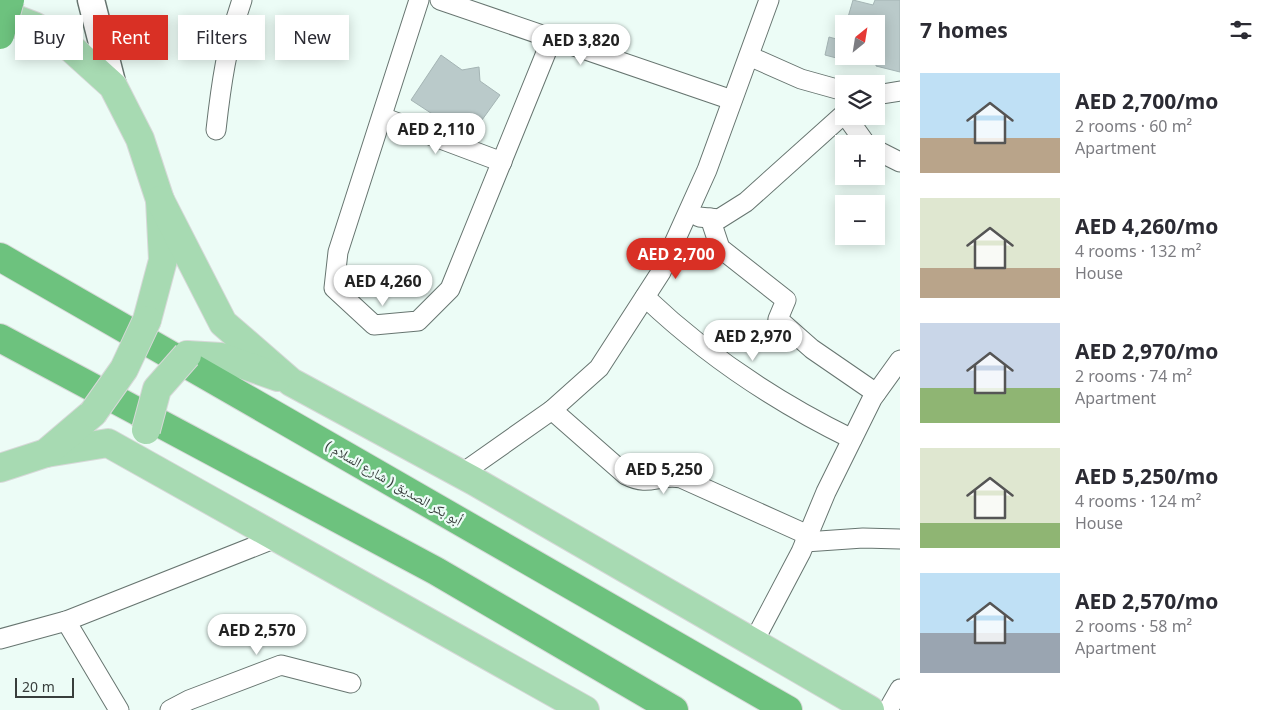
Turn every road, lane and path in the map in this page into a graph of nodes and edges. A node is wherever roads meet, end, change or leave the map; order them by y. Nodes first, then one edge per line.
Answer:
1 (10, 0) edge
2 (91, 0) edge
3 (242, 0) edge
4 (419, 0) edge
5 (440, 0) edge
6 (769, 0) edge
7 (0, 12) edge
8 (0, 35) edge
9 (552, 38) junction
10 (749, 56) junction
11 (113, 86) junction
12 (835, 88) edge
13 (900, 91) edge
14 (885, 94) edge
15 (732, 100) junction
16 (382, 117) junction
17 (835, 124) edge
18 (216, 130) dead end
19 (885, 154) edge
20 (502, 162) junction
21 (900, 162) edge
22 (160, 200) junction
23 (686, 216) junction
24 (710, 218) junction
25 (0, 257) edge
26 (645, 297) junction
27 (0, 338) edge
28 (900, 360) edge
29 (291, 382) junction
30 (876, 393) junction
31 (552, 410) junction
32 (852, 439) junction
33 (46, 453) junction
34 (0, 468) edge
35 (461, 474) junction
36 (171, 477) junction
37 (276, 538) junction
38 (807, 538) junction
39 (900, 539) edge
40 (66, 621) junction
41 (0, 639) edge
42 (753, 642) junction
43 (351, 683) dead end
44 (900, 689) edge
45 (119, 710) edge
46 (170, 710) edge
47 (585, 710) edge
48 (674, 710) edge
49 (788, 710) edge
50 (870, 710) edge
51 (888, 710) edge

1 - 8 highway, bridge
2 - 11 main road
3 - 18 street
4 - 16 street
5 - 9 street
6 - 10 street
7 - 11 main road
9 - 15 street
9 - 20 street
10 - 12 street
10 - 15 street
11 - 22 main road
13 - 14 street
15 - 23 street
16 - 20 street
16 - 20 street
17 - 24 street
19 - 21 street
22 - 29 main road
22 - 33 main road, bridge
23 - 24 street
23 - 26 street
24 - 30 street
25 - 49 highway, ( شارع السلام ) أبو بكر الصديق
26 - 31 street
26 - 32 street
27 - 48 highway
28 - 30 street
29 - 35 main road
29 - 36 main road, bridge
30 - 32 street
31 - 35 street
31 - 38 street
32 - 38 street
33 - 34 main road
33 - 36 main road
35 - 42 main road
36 - 37 main road
37 - 40 street
37 - 47 main road
38 - 39 street
38 - 42 street
40 - 41 street
40 - 45 street
42 - 50 main road
43 - 46 street
44 - 51 street

